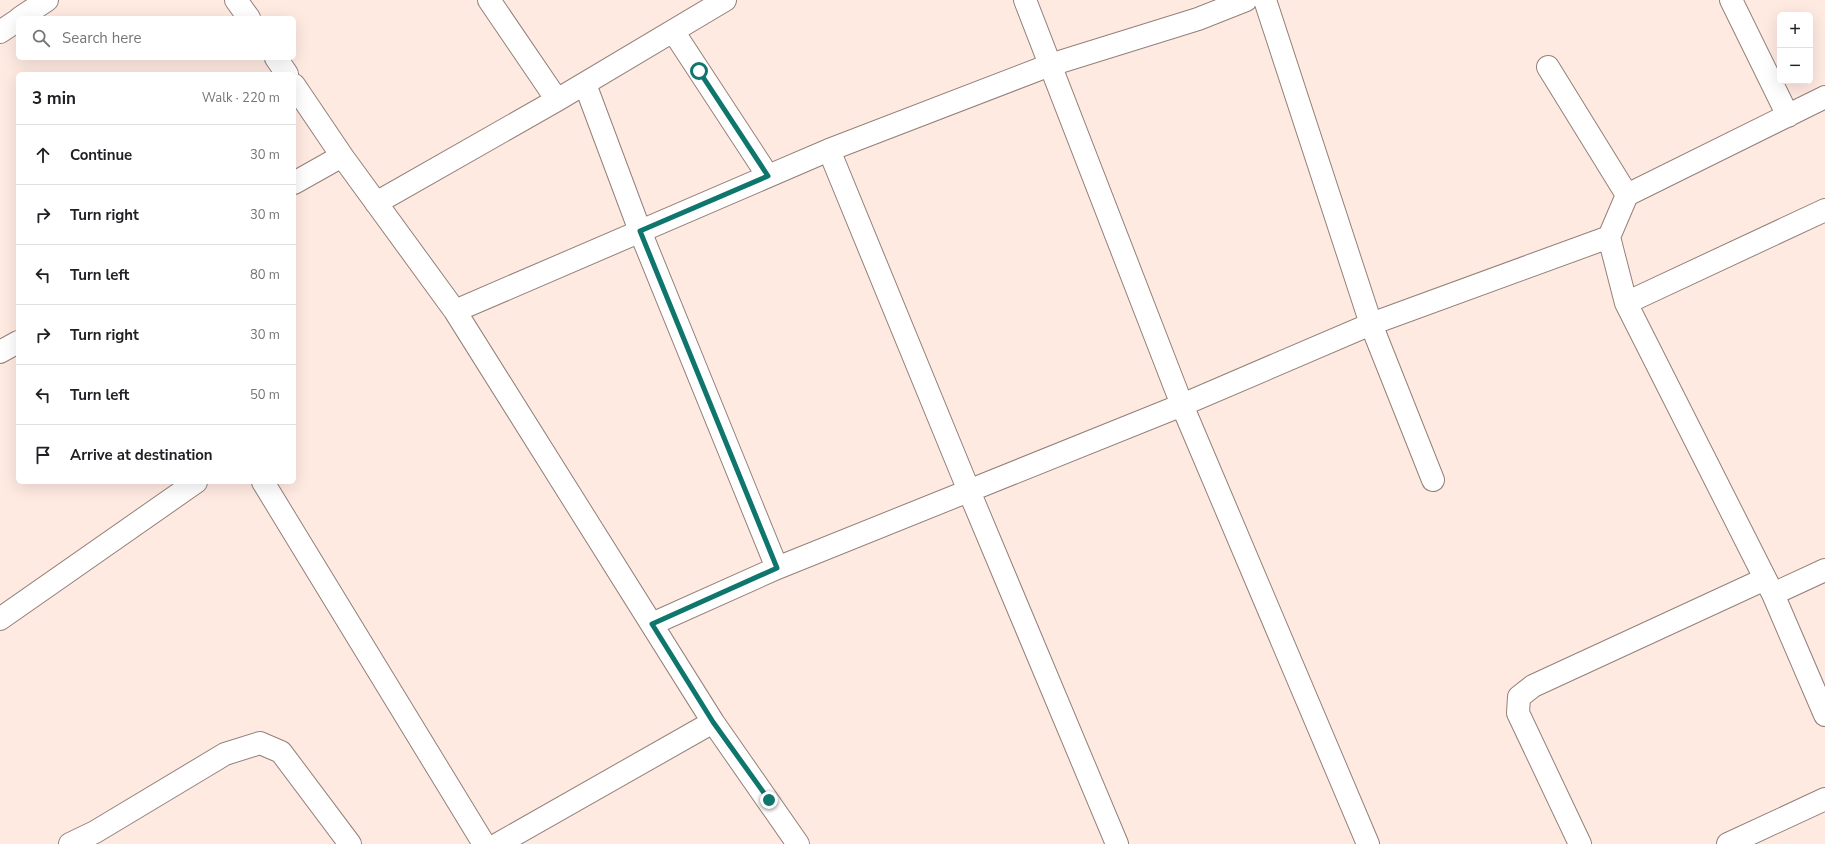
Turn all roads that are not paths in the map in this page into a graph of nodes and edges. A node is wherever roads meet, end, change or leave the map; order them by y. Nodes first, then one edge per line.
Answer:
1 (47, 0) edge
2 (236, 0) edge
3 (490, 0) edge
4 (726, 0) edge
5 (1025, 0) edge
6 (1246, 0) edge
7 (1265, 0) edge
8 (1731, 0) edge
9 (1198, 10) edge
10 (23, 16) edge
11 (247, 16) edge
12 (16, 21) edge
13 (673, 31) junction
14 (0, 32) edge
15 (277, 60) edge
16 (1050, 65) junction
17 (1548, 67) dead end
18 (285, 72) edge
19 (585, 84) junction
20 (296, 88) edge
21 (1825, 97) edge
22 (558, 100) junction
23 (1788, 116) junction
24 (829, 150) junction
25 (342, 156) junction
26 (768, 176) junction
27 (296, 182) edge
28 (1627, 195) junction
29 (376, 203) junction
30 (1825, 210) edge
31 (640, 231) junction
32 (1609, 237) junction
33 (1626, 302) junction
34 (455, 311) junction
35 (1371, 324) junction
36 (16, 343) edge
37 (0, 352) edge
38 (1182, 405) junction
39 (1432, 480) dead end
40 (193, 484) edge
41 (264, 484) edge
42 (969, 491) junction
43 (777, 568) junction
44 (1825, 570) edge
45 (1769, 586) junction
46 (0, 618) edge
47 (652, 624) junction
48 (1825, 715) edge
49 (713, 722) junction
50 (1825, 799) edge
51 (70, 844) edge
52 (350, 844) edge
53 (484, 844) edge
54 (498, 844) edge
55 (798, 844) edge
56 (1118, 844) edge
57 (1368, 844) edge
58 (1580, 844) edge
59 (1728, 844) edge

1 - 10 street
2 - 11 street
3 - 22 street
4 - 13 street
5 - 16 street
6 - 9 street
7 - 35 street
8 - 23 street
9 - 16 street
12 - 14 street
13 - 19 street
13 - 26 street
15 - 18 street
16 - 24 street
16 - 38 street
17 - 28 street
19 - 22 street
19 - 31 street
20 - 25 street
21 - 23 street
22 - 29 street
23 - 28 street
24 - 26 street
24 - 42 street
25 - 27 street
25 - 29 street
26 - 31 street
28 - 32 street
29 - 34 street
30 - 33 street
31 - 34 street
31 - 43 street
32 - 33 street
32 - 35 street
33 - 45 street
34 - 47 street
35 - 38 street
35 - 39 street
36 - 37 street
38 - 42 street
38 - 57 street
40 - 46 street
41 - 53 street
42 - 43 street
42 - 56 street
43 - 47 street
44 - 45 street
45 - 48 street
45 - 58 street
47 - 49 street
49 - 54 street
49 - 55 street
50 - 59 street
51 - 52 street

